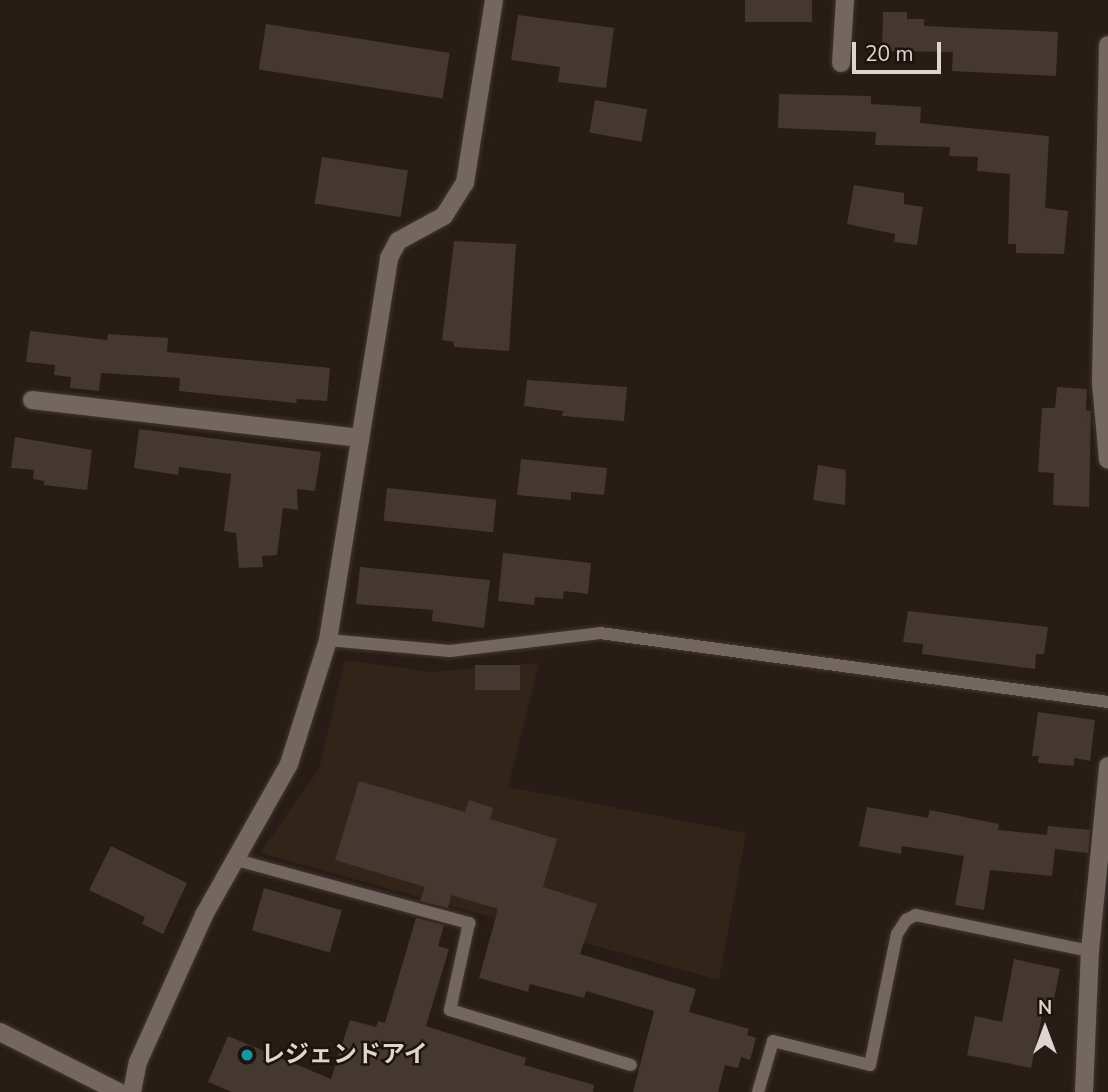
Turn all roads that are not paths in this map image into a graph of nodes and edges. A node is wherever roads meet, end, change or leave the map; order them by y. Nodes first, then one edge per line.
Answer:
1 (495, 0) edge
2 (845, 0) edge
3 (1108, 45) edge
4 (841, 63) dead end
5 (1105, 197) edge
6 (32, 400) dead end
7 (360, 438) junction
8 (1108, 460) edge
9 (328, 640) junction
10 (1108, 702) edge
11 (1108, 766) edge
12 (233, 859) junction
13 (1100, 932) edge
14 (1090, 951) junction
15 (0, 1032) edge
16 (631, 1065) dead end
17 (119, 1092) edge
18 (132, 1092) edge
19 (758, 1092) edge
20 (1084, 1092) edge

1 - 7 street
2 - 4 street
3 - 5 street
5 - 8 street
6 - 7 street
7 - 9 street
9 - 10 lane
9 - 12 street
11 - 13 street
12 - 16 lane
12 - 18 street
13 - 14 street
14 - 19 lane
14 - 20 street
15 - 17 street

